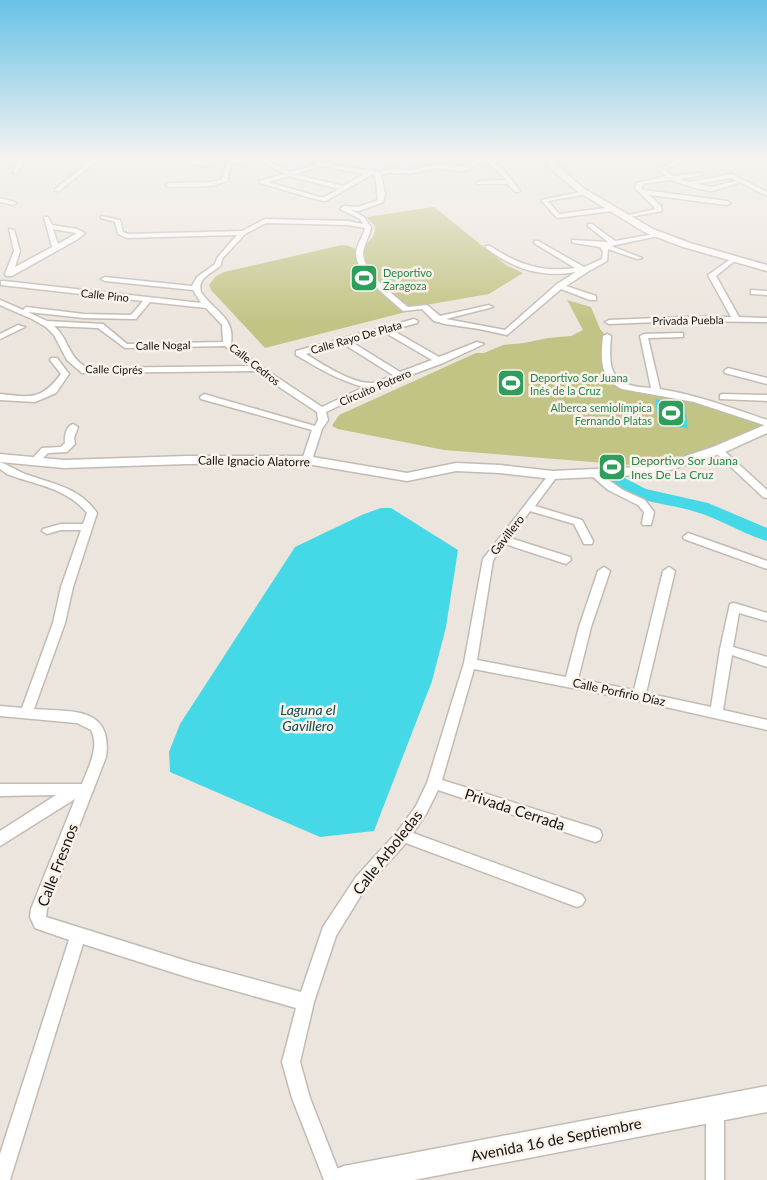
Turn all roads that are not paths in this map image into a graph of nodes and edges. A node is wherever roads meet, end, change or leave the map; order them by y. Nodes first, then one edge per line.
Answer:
1 (352, 213) edge
2 (555, 213) edge
3 (580, 213) edge
4 (620, 213) edge
5 (656, 213) edge
6 (103, 217) dead end
7 (627, 217) junction
8 (46, 218) dead end
9 (590, 225) dead end
10 (50, 227) junction
11 (368, 227) junction
12 (11, 230) dead end
13 (243, 233) junction
14 (660, 235) junction
15 (574, 241) dead end
16 (536, 242) dead end
17 (614, 243) junction
18 (603, 245) junction
19 (488, 247) dead end
20 (56, 248) junction
21 (639, 258) dead end
22 (735, 258) junction
23 (767, 268) edge
24 (583, 269) junction
25 (10, 272) junction
26 (105, 279) dead end
27 (2, 286) edge
28 (560, 286) junction
29 (195, 288) junction
30 (754, 292) dead end
31 (767, 293) edge
32 (593, 298) dead end
33 (148, 300) junction
34 (3, 304) edge
35 (207, 306) junction
36 (489, 307) dead end
37 (437, 318) junction
38 (736, 319) junction
39 (767, 320) edge
40 (414, 321) dead end
41 (609, 322) dead end
42 (47, 323) junction
43 (21, 327) dead end
44 (385, 329) junction
45 (680, 335) dead end
46 (607, 336) dead end
47 (0, 337) edge
48 (344, 341) junction
49 (227, 344) junction
50 (480, 344) dead end
51 (54, 360) dead end
52 (440, 361) junction
53 (257, 368) junction
54 (728, 371) dead end
55 (400, 376) junction
56 (767, 381) edge
57 (373, 386) junction
58 (656, 392) junction
59 (0, 397) edge
60 (204, 397) dead end
61 (723, 397) dead end
62 (767, 398) edge
63 (321, 411) junction
64 (767, 424) edge
65 (73, 427) dead end
66 (767, 428) edge
67 (317, 429) junction
68 (718, 450) junction
69 (0, 458) edge
70 (307, 460) junction
71 (35, 461) junction
72 (0, 465) edge
73 (595, 474) junction
74 (553, 476) junction
75 (767, 495) edge
76 (528, 508) junction
77 (647, 523) dead end
78 (86, 527) junction
79 (47, 531) dead end
80 (688, 537) dead end
81 (502, 540) junction
82 (588, 541) dead end
83 (566, 560) dead end
84 (767, 566) edge
85 (604, 571) dead end
86 (669, 571) dead end
87 (767, 617) edge
88 (726, 649) junction
89 (767, 662) edge
90 (470, 663) junction
91 (571, 682) junction
92 (639, 696) junction
93 (0, 711) edge
94 (27, 712) junction
95 (716, 713) junction
96 (767, 724) edge
97 (434, 783) junction
98 (87, 788) junction
99 (0, 790) edge
100 (595, 835) dead end
101 (403, 836) junction
102 (0, 839) edge
103 (577, 900) dead end
104 (78, 936) junction
105 (306, 1002) junction
106 (767, 1099) edge
107 (715, 1109) junction
108 (1, 1180) edge
109 (333, 1180) edge
110 (344, 1180) edge
111 (714, 1180) edge

1 - 11 street
2 - 3 street
4 - 7 street
5 - 7 street
6 - 13 street
7 - 14 street
8 - 10 street
9 - 17 street
10 - 20 street
10 - 20 street
11 - 13 street
11 - 37 street
12 - 25 street
13 - 29 street
14 - 17 street
14 - 22 street
15 - 18 street
16 - 24 street
17 - 18 street
18 - 21 street
18 - 24 street
19 - 24 street
20 - 25 street
22 - 23 street
22 - 38 street
24 - 28 street
25 - 27 street
26 - 29 street
27 - 33 street, Calle Pino
28 - 32 street
28 - 37 street
29 - 35 street, Calle Cedros
30 - 31 street
33 - 34 street
33 - 35 street, Calle Pino
34 - 42 street, Calle Ciprés
35 - 49 street, Calle Cedros
36 - 37 street
38 - 39 street, Privada Puebla
38 - 41 street, Privada Puebla
40 - 44 street, Calle Rayo De Plata
42 - 49 street, Calle Nogal
42 - 53 street, Calle Ciprés
43 - 47 street
44 - 48 street, Calle Rayo De Plata
44 - 52 street
45 - 58 street
46 - 58 street
48 - 55 street
48 - 57 street, Calle Rayo De Plata
49 - 53 street, Calle Cedros
50 - 52 street, Circuito Potrero
51 - 59 street
52 - 55 street, Circuito Potrero
53 - 63 street, Calle Cedros
54 - 56 street
55 - 57 street, Circuito Potrero
57 - 63 street, Circuito Potrero
58 - 64 street
60 - 67 street
61 - 62 street
63 - 67 street
65 - 71 street
66 - 68 street, Calle Ignacio Alatorre
67 - 70 street
68 - 73 street, Calle Ignacio Alatorre
68 - 75 street
69 - 71 street, Calle Ignacio Alatorre
70 - 71 street, Calle Ignacio Alatorre
70 - 74 street, Calle Ignacio Alatorre
72 - 78 street
73 - 74 street, Calle Ignacio Alatorre
73 - 77 street
74 - 76 street, Gavillero
76 - 81 street, Gavillero
76 - 82 street
78 - 79 street
78 - 94 street
80 - 84 street
81 - 83 street
81 - 90 street, Gavillero
85 - 91 street
86 - 92 street
87 - 88 street
88 - 89 street
88 - 95 street
90 - 91 street, Calle Porfirio Díaz
90 - 97 street, Calle Arboledas
91 - 92 street, Calle Porfirio Díaz
92 - 95 street, Calle Porfirio Díaz
93 - 94 street, Calle Fresnos
94 - 98 street, Calle Fresnos
95 - 96 street, Calle Porfirio Díaz
97 - 100 street, Privada Cerrada
97 - 101 street, Calle Arboledas
98 - 99 street
98 - 102 street
98 - 104 street, Calle Fresnos
101 - 103 street
101 - 105 street, Calle Arboledas
104 - 105 street, Calle Fresnos
104 - 108 street
105 - 109 street, Calle Arboledas
106 - 107 street, Avenida 16 de Septiembre
107 - 110 street, Avenida 16 de Septiembre
107 - 111 street

